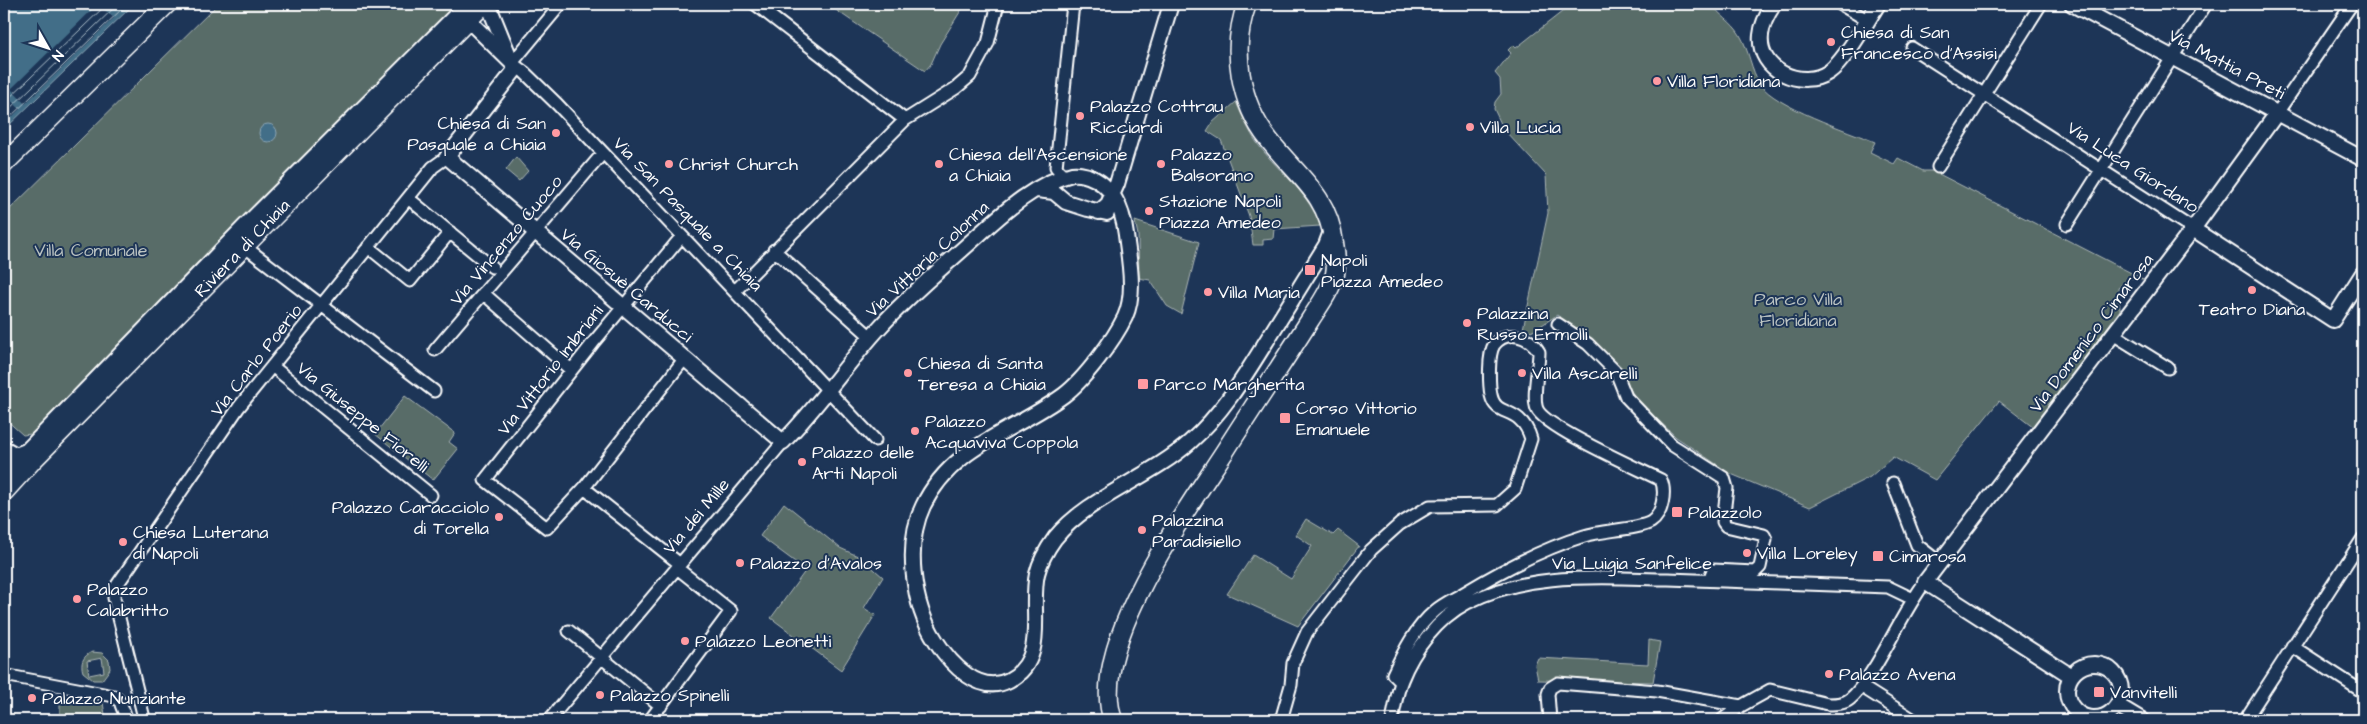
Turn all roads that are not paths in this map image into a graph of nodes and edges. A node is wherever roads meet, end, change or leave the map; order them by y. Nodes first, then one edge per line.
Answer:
1 (167, 4) edge
2 (486, 4) edge
3 (561, 4) edge
4 (754, 4) edge
5 (998, 4) edge
6 (1073, 4) edge
7 (1171, 4) edge
8 (1247, 4) edge
9 (1774, 4) edge
10 (1840, 4) edge
11 (1878, 4) edge
12 (2041, 4) edge
13 (2072, 4) edge
14 (2206, 4) edge
15 (2352, 4) edge
16 (464, 12) edge
17 (1867, 20) junction
18 (1912, 48) dead end
19 (2172, 56) junction
20 (513, 64) junction
21 (1983, 94) junction
22 (2277, 112) junction
23 (905, 120) junction
24 (603, 153) junction
25 (447, 157) junction
26 (2363, 159) edge
27 (4, 164) edge
28 (1938, 167) dead end
29 (2102, 169) junction
30 (1069, 176) junction
31 (1032, 191) junction
32 (1112, 193) junction
33 (408, 198) junction
34 (1063, 198) junction
35 (1099, 212) junction
36 (2067, 224) dead end
37 (1125, 226) junction
38 (1332, 226) junction
39 (2193, 229) junction
40 (535, 231) junction
41 (450, 232) junction
42 (682, 236) junction
43 (244, 246) junction
44 (368, 247) junction
45 (774, 250) junction
46 (492, 267) dead end
47 (1312, 268) junction
48 (2363, 273) edge
49 (1332, 280) junction
50 (735, 291) junction
51 (483, 293) junction
52 (321, 305) junction
53 (623, 306) junction
54 (1558, 324) dead end
55 (2113, 334) junction
56 (871, 337) junction
57 (435, 350) dead end
58 (686, 358) junction
59 (272, 366) junction
60 (2168, 368) dead end
61 (572, 370) junction
62 (828, 389) junction
63 (434, 392) dead end
64 (875, 440) dead end
65 (783, 442) junction
66 (4, 448) edge
67 (26, 452) junction
68 (7, 470) edge
69 (1893, 483) dead end
70 (584, 488) junction
71 (4, 492) edge
72 (431, 495) dead end
73 (2363, 538) edge
74 (1940, 563) junction
75 (678, 566) junction
76 (1709, 580) junction
77 (1925, 582) junction
78 (1913, 599) junction
79 (569, 631) dead end
80 (2292, 646) junction
81 (602, 657) junction
82 (4, 675) edge
83 (2071, 676) junction
84 (1401, 682) junction
85 (1862, 686) junction
86 (2363, 692) edge
87 (2117, 705) junction
88 (661, 706) junction
89 (1741, 706) junction
90 (143, 714) dead end
91 (2076, 717) edge
92 (127, 720) edge
93 (549, 720) edge
94 (650, 720) edge
95 (1112, 720) edge
96 (1281, 720) edge
97 (1392, 720) edge
98 (1550, 720) edge
99 (1722, 720) edge
100 (1914, 720) edge
101 (2142, 720) edge
102 (2245, 720) edge

1 - 27 main road
2 - 16 main road, Riviera di Chiaia
2 - 20 street
3 - 20 street
4 - 23 street
5 - 23 street
6 - 30 street
7 - 32 street
8 - 38 main road
9 - 17 street
10 - 17 street
11 - 17 street
12 - 21 street
13 - 19 street, Via Mattia Preti
14 - 19 street
15 - 22 street, Via Domenico Cimarosa
16 - 20 street, Via San Pasquale a Chiaia
16 - 43 main road, Riviera di Chiaia
16 - 67 street, Riviera di Chiaia
18 - 21 street, Via Luca Giordano
19 - 22 street, Via Mattia Preti
19 - 29 street
20 - 24 street, Via San Pasquale a Chiaia
20 - 25 street
21 - 28 street
21 - 29 street, Via Luca Giordano
22 - 26 street, Via Mattia Preti
22 - 39 street, Via Domenico Cimarosa
23 - 45 street
24 - 40 street, Via Vincenzo Cuoco
24 - 42 street, Via San Pasquale a Chiaia
25 - 33 street, Via Carlo Poerio
25 - 40 street, Via Giosuè Carducci
29 - 36 street
29 - 39 street, Via Luca Giordano
30 - 31 street, Via Vittoria Colonna
30 - 32 street
30 - 34 street
31 - 34 street
31 - 56 street, Via Vittoria Colonna
32 - 35 street
32 - 37 street
33 - 41 street
33 - 44 street, Via Carlo Poerio
34 - 35 street
35 - 37 street
37 - 47 street
38 - 47 street
38 - 49 main road
39 - 48 street, Via Luca Giordano
39 - 55 street, Via Domenico Cimarosa
40 - 51 street, Via Vincenzo Cuoco
40 - 53 street, Via Giosuè Carducci
41 - 44 street
41 - 46 street
42 - 50 street, Via San Pasquale a Chiaia
42 - 53 street, Via Vittorio Imbriani
43 - 52 street
43 - 68 main road, Riviera di Chiaia
44 - 52 street, Via Carlo Poerio
45 - 50 street
45 - 56 street
47 - 49 street
49 - 95 main road
50 - 62 street, Via San Pasquale a Chiaia
51 - 57 street, Via Vincenzo Cuoco
51 - 61 street
52 - 59 street, Via Carlo Poerio
52 - 63 street
53 - 58 street, Via Giosuè Carducci
53 - 61 street, Via Vittorio Imbriani
54 - 76 street
55 - 60 street
55 - 74 street, Via Domenico Cimarosa
56 - 62 street, Via dei Mille
58 - 65 street, Via Giosuè Carducci
58 - 70 street
59 - 72 street, Via Giuseppe Fiorelli
59 - 90 street, Via Carlo Poerio
61 - 70 street, Via Vittorio Imbriani
62 - 64 street, Via San Pasquale a Chiaia
62 - 65 street, Via dei Mille
65 - 75 street, Via dei Mille
66 - 67 street
67 - 68 street, Riviera di Chiaia
68 - 71 main road, Riviera di Chiaia
69 - 74 street
70 - 75 street
73 - 80 street
74 - 77 street, Via Domenico Cimarosa
75 - 81 street, Via dei Mille
75 - 88 street
76 - 78 street, Via Luigia Sanfelice
76 - 84 street, Via Luigia Sanfelice
77 - 78 street, Via Domenico Cimarosa
77 - 83 street
78 - 85 street, Via Domenico Cimarosa
79 - 81 street
80 - 86 street
80 - 102 street
81 - 88 street
81 - 93 street, Via dei Mille
82 - 92 street
83 - 87 street
83 - 91 street
84 - 96 street
84 - 97 street, Via Luigia Sanfelice
85 - 89 street, Via Domenico Cimarosa
85 - 100 street
87 - 91 street
87 - 101 street
88 - 94 street
89 - 98 street
89 - 99 street

